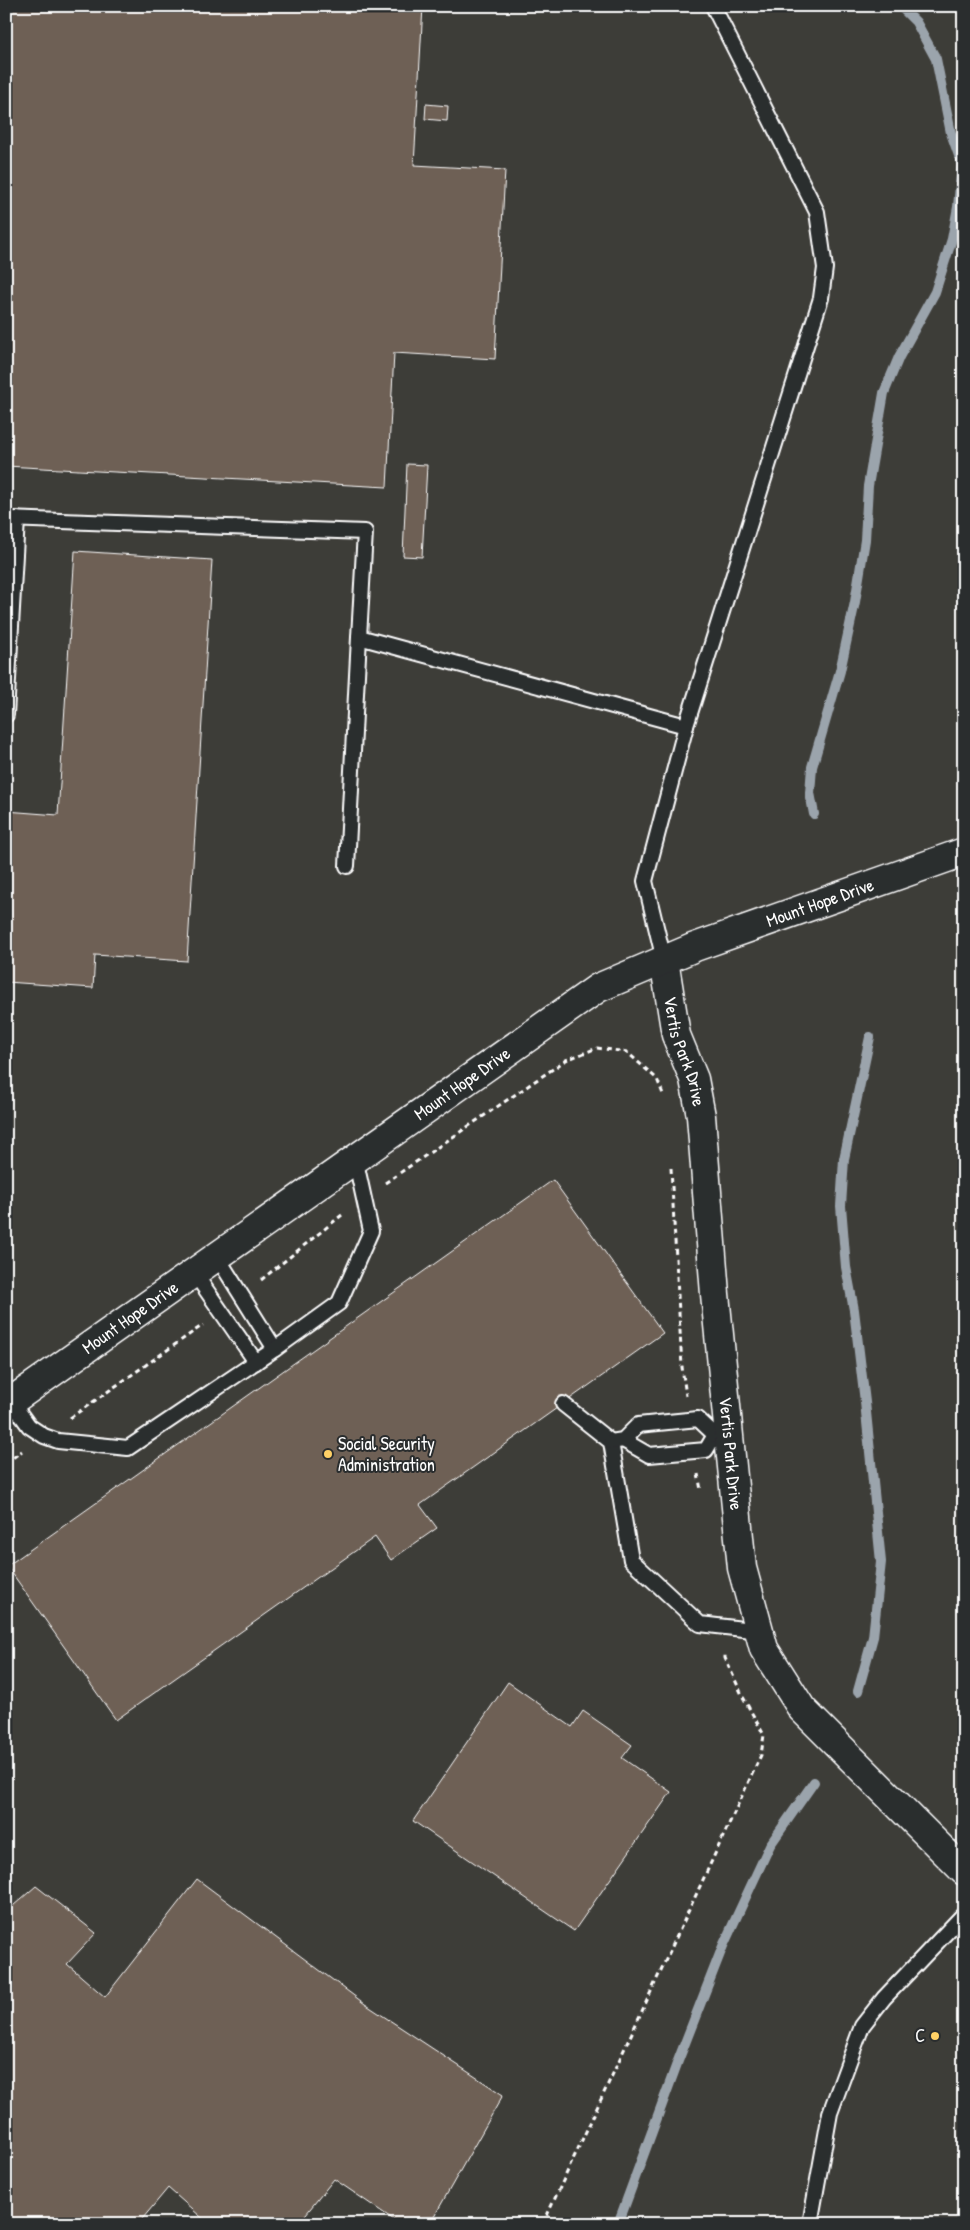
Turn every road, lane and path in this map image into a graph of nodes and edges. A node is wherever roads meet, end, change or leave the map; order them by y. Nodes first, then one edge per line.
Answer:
1 (713, 6) edge
2 (11, 519) edge
3 (359, 637) junction
4 (6, 714) edge
5 (686, 726) junction
6 (964, 852) edge
7 (347, 866) dead end
8 (664, 960) junction
9 (664, 1096) dead end
10 (355, 1158) junction
11 (672, 1160) dead end
12 (364, 1197) junction
13 (216, 1255) junction
14 (194, 1271) junction
15 (240, 1297) junction
16 (222, 1312) junction
17 (275, 1349) junction
18 (256, 1362) junction
19 (9, 1403) edge
20 (563, 1404) dead end
21 (690, 1420) junction
22 (722, 1434) junction
23 (44, 1436) junction
24 (617, 1441) junction
25 (694, 1451) junction
26 (6, 1463) edge
27 (701, 1492) dead end
28 (722, 1627) junction
29 (760, 1631) junction
30 (964, 1871) edge
31 (964, 1914) edge
32 (543, 2224) edge
33 (810, 2224) edge

1 - 5 lane
2 - 3 lane
2 - 4 lane
3 - 5 lane
3 - 7 lane
5 - 8 lane
6 - 8 street, Mount Hope Drive
8 - 10 street, Mount Hope Drive
8 - 22 street, Vertis Park Drive
9 - 12 path
10 - 12 lane
10 - 13 street, Mount Hope Drive
11 - 21 path
12 - 15 path
12 - 17 lane
13 - 14 street, Mount Hope Drive
13 - 15 lane
14 - 16 lane
14 - 19 street, Mount Hope Drive
15 - 17 lane
16 - 18 lane
16 - 23 path
17 - 18 lane
18 - 23 lane
19 - 23 lane
20 - 24 lane
21 - 22 lane
21 - 24 lane
22 - 25 lane
22 - 29 street, Vertis Park Drive
23 - 26 path
24 - 25 lane
24 - 28 lane
25 - 27 path
28 - 29 lane
28 - 32 path
29 - 30 street, Vertis Park Drive
31 - 33 lane

